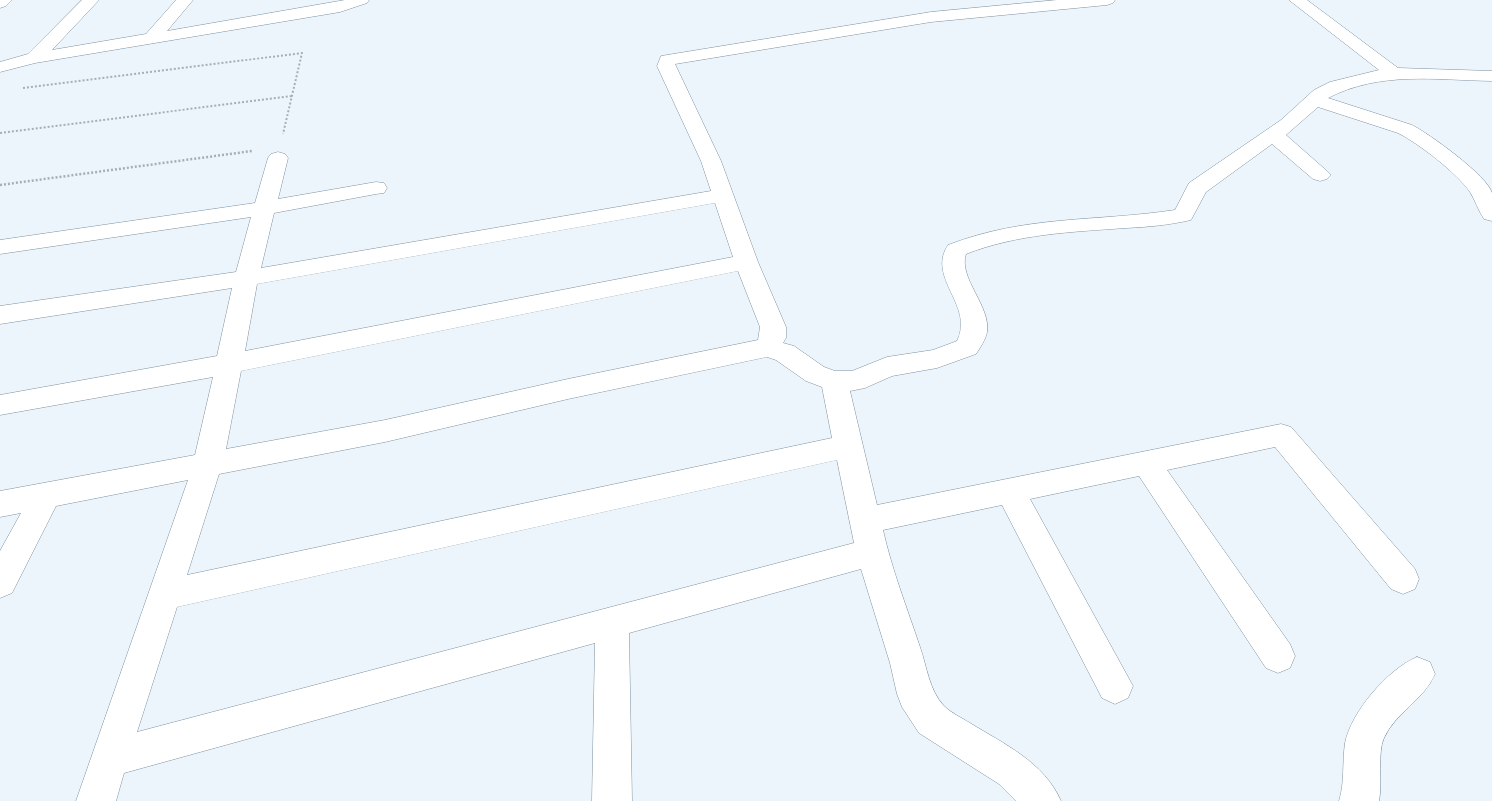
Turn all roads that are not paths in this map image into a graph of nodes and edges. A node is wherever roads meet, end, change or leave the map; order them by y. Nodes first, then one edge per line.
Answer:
1 (4, 0) edge
2 (91, 0) edge
3 (185, 0) edge
4 (274, 0) edge
5 (361, 0) edge
6 (1107, 0) edge
7 (1297, 0) edge
8 (0, 3) edge
9 (261, 20) junction
10 (152, 38) junction
11 (34, 58) junction
12 (0, 67) edge
13 (1394, 73) junction
14 (1492, 76) edge
15 (1314, 100) junction
16 (1273, 134) junction
17 (279, 153) road end
18 (1320, 175) dead end
19 (376, 188) dead end
20 (724, 196) junction
21 (265, 208) junction
22 (1492, 214) edge
23 (0, 247) edge
24 (746, 262) junction
25 (246, 278) junction
26 (0, 315) edge
27 (767, 348) junction
28 (229, 364) junction
29 (834, 381) junction
30 (0, 406) edge
31 (848, 446) junction
32 (1146, 463) junction
33 (208, 464) junction
34 (1010, 491) junction
35 (46, 496) junction
36 (0, 504) edge
37 (868, 537) junction
38 (1403, 579) dead end
39 (0, 582) edge
40 (165, 595) junction
41 (612, 622) junction
42 (1278, 656) dead end
43 (1417, 674) dead end
44 (1115, 686) dead end
45 (110, 758) junction
46 (96, 801) edge
47 (612, 801) edge
48 (1041, 801) edge
49 (1359, 801) edge

1 - 8 street
2 - 11 street
3 - 10 street
4 - 9 street
5 - 9 street
6 - 20 street
7 - 13 street
9 - 10 street
10 - 11 street
11 - 12 street
13 - 14 street
13 - 15 street
15 - 16 street
15 - 22 street
16 - 18 street
16 - 29 street
17 - 21 street
19 - 21 street
20 - 24 street
20 - 25 street
21 - 23 street
21 - 25 street
24 - 27 street
24 - 28 street
25 - 26 street
25 - 28 street
27 - 29 street
27 - 33 street
28 - 30 street
28 - 33 street
29 - 31 street
31 - 37 street
31 - 40 street
32 - 34 street
32 - 38 street
32 - 42 street
33 - 35 street
33 - 40 street
34 - 37 street
34 - 44 street
35 - 36 street
35 - 39 street
37 - 41 street
37 - 48 street
40 - 45 street
41 - 45 street
41 - 47 street
43 - 49 street
45 - 46 street

